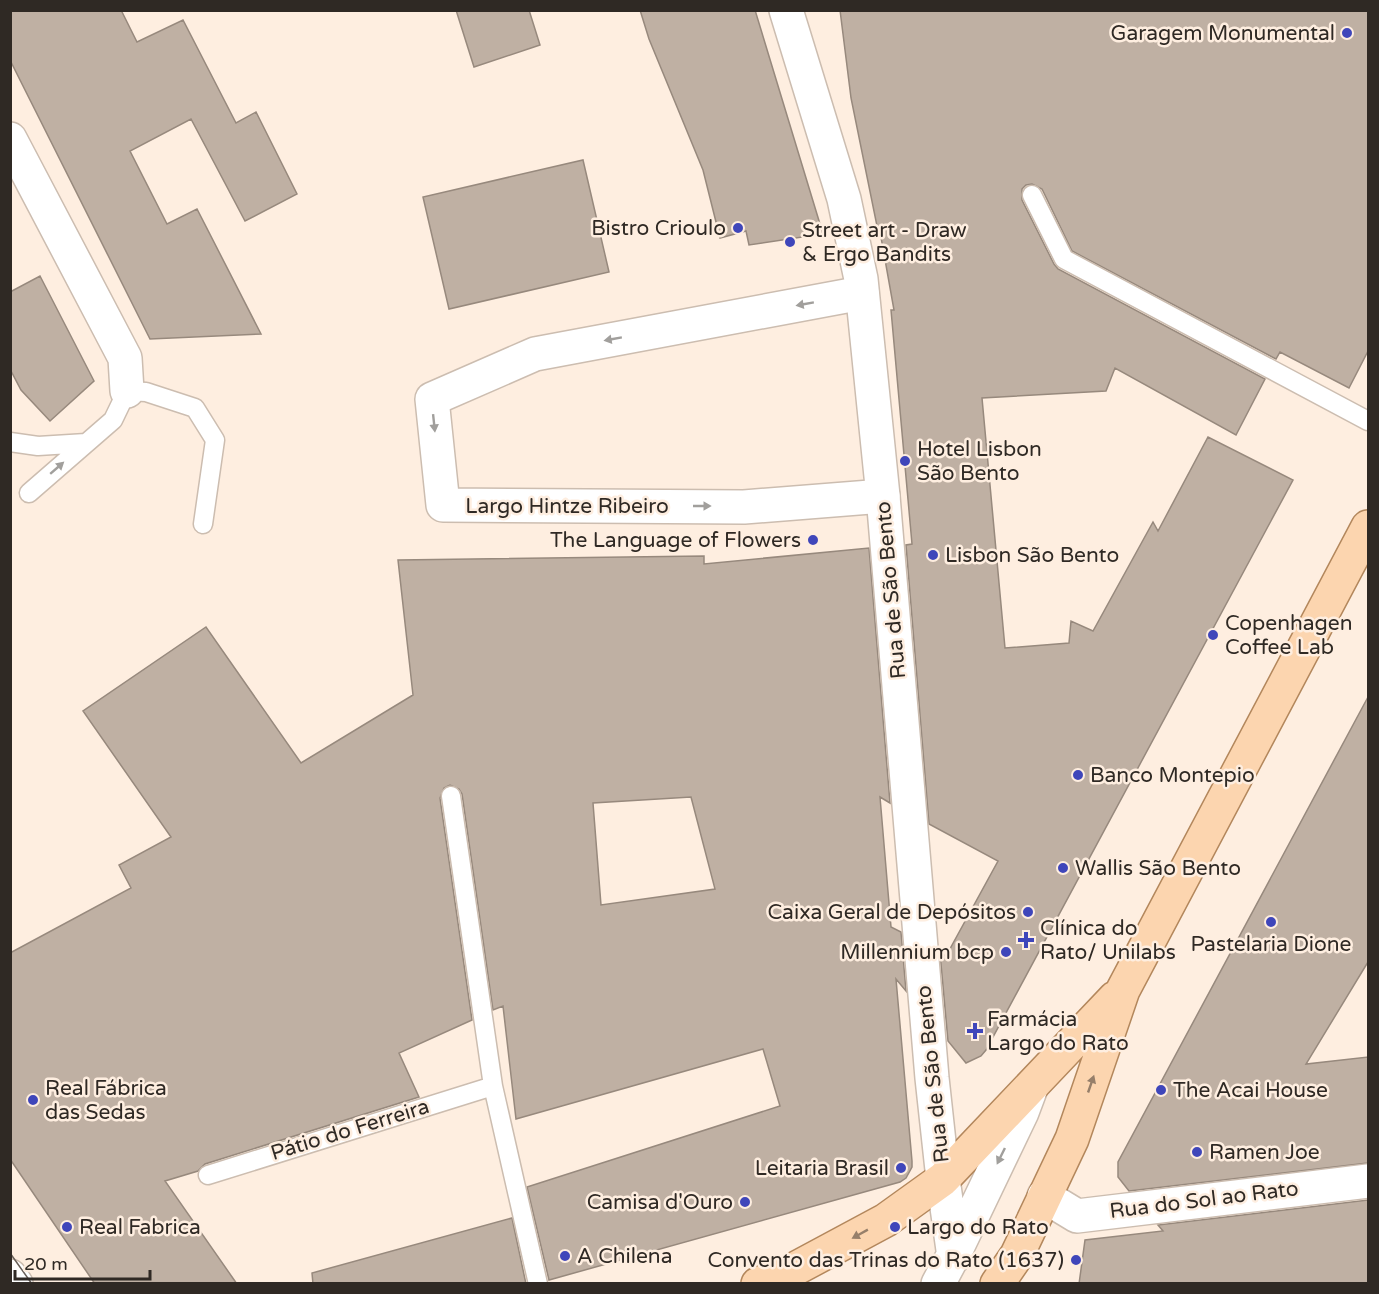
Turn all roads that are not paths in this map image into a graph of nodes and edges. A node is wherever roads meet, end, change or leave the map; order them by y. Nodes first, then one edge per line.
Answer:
1 (786, 10) edge
2 (10, 139) edge
3 (1032, 195) dead end
4 (862, 293) junction
5 (128, 391) junction
6 (1368, 421) edge
7 (10, 442) edge
8 (86, 443) junction
9 (29, 493) dead end
10 (883, 496) junction
11 (203, 524) dead end
12 (1368, 526) edge
13 (451, 796) dead end
14 (1123, 990) junction
15 (1033, 1083) junction
16 (493, 1086) junction
17 (208, 1175) dead end
18 (943, 1179) junction
19 (1368, 1181) edge
20 (1044, 1197) junction
21 (955, 1269) edge
22 (10, 1276) edge
23 (16, 1284) edge
24 (538, 1284) edge
25 (758, 1284) edge
26 (938, 1284) edge
27 (997, 1284) edge

1 - 4 street, Rua de São Bento
2 - 5 street
3 - 6 lane
4 - 10 street, Rua de São Bento
4 -> 10 street, Largo Hintze Ribeiro
5 - 8 lane
5 - 11 lane
7 - 8 lane
9 -> 8 lane
10 - 18 street, Rua de São Bento
12 - 14 main road
13 - 16 lane
14 - 15 main road
20 -> 14 main road
15 - 18 main road
15 -> 21 street
16 - 17 lane, Pátio do Ferreira
16 - 24 lane
18 - 21 street, Rua de São Bento
18 -> 25 main road
19 - 20 street, Rua do Sol ao Rato
20 - 27 main road
21 - 26 street
22 - 23 street

